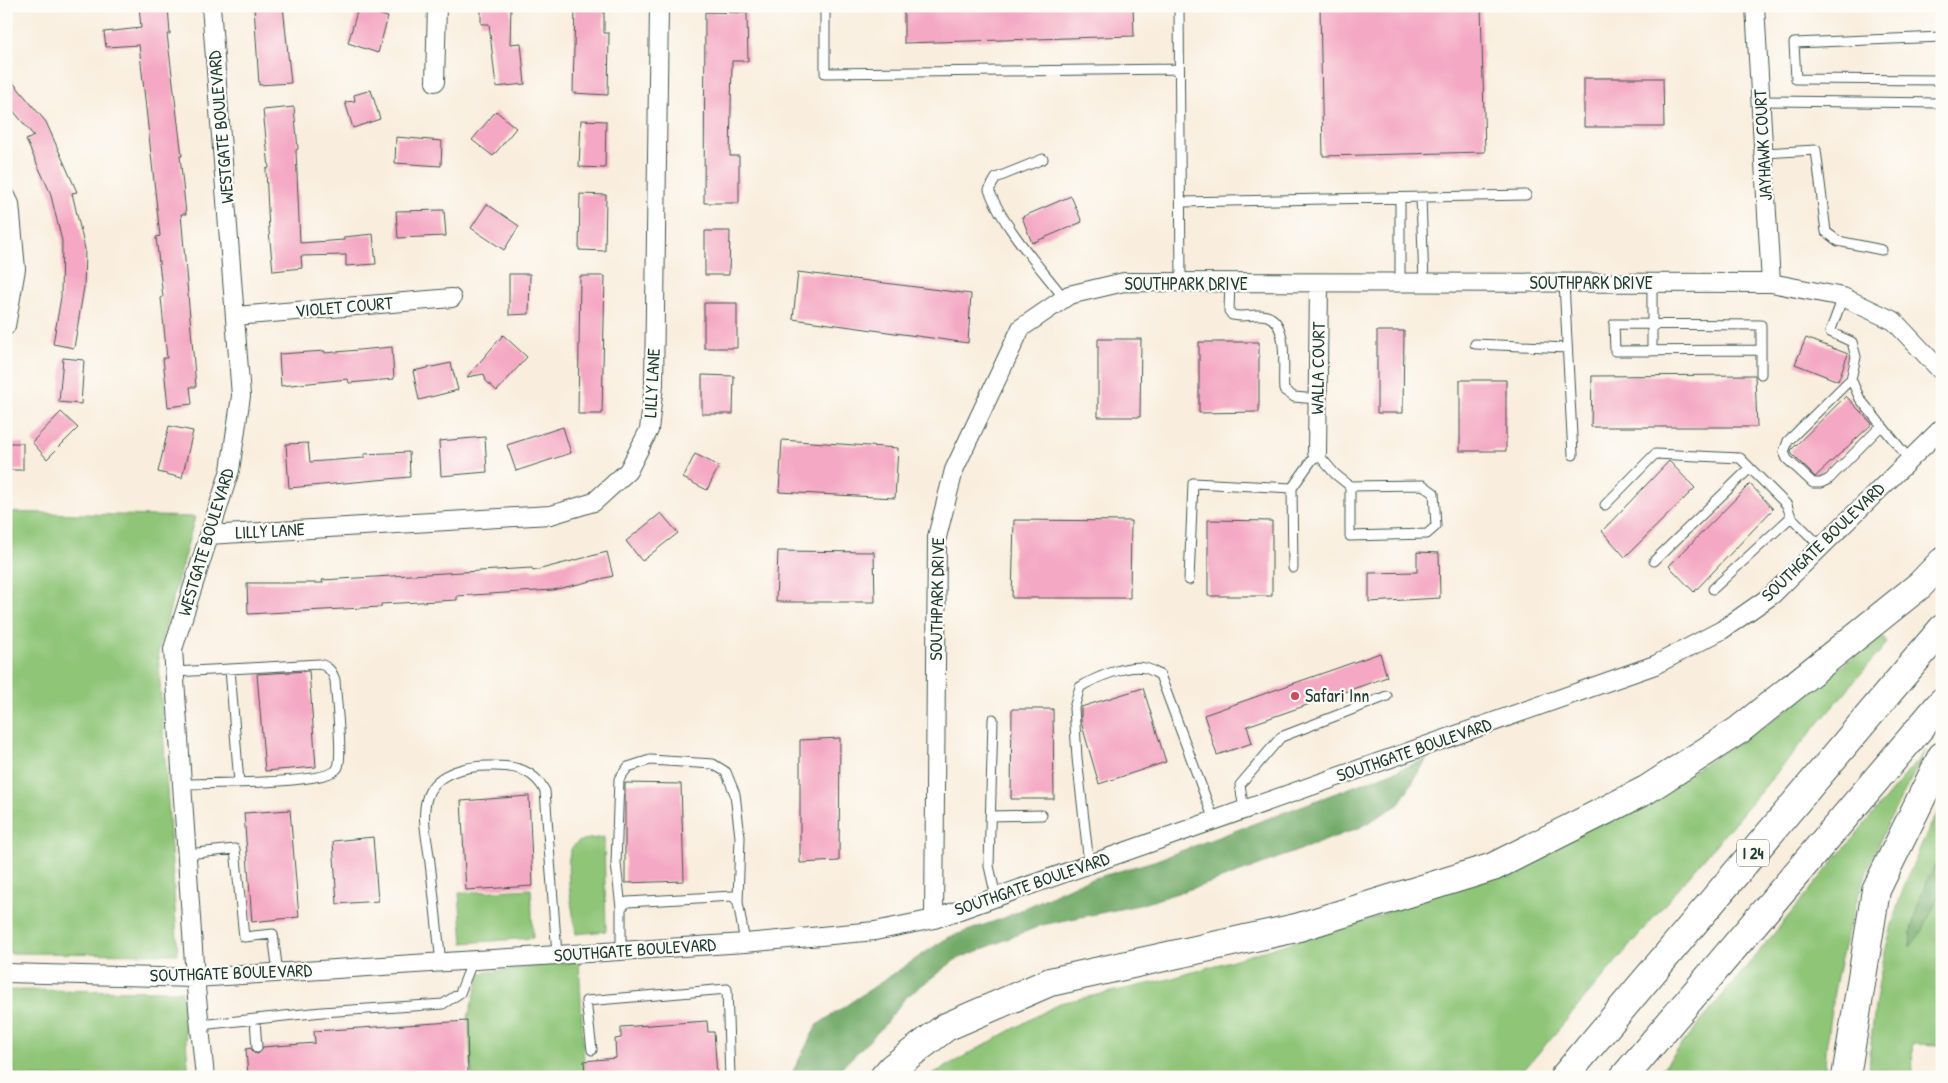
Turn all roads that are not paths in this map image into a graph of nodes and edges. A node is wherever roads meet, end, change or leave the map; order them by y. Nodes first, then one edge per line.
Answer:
1 (211, 6) edge
2 (436, 6) edge
3 (659, 6) edge
4 (825, 6) edge
5 (1179, 6) edge
6 (1755, 6) edge
7 (1942, 37) edge
8 (1178, 69) junction
9 (1942, 80) edge
10 (436, 82) dead end
11 (1761, 101) junction
12 (1942, 103) edge
13 (1764, 153) junction
14 (1043, 159) dead end
15 (1526, 195) dead end
16 (6, 196) edge
17 (1400, 198) junction
18 (1421, 198) junction
19 (1182, 202) junction
20 (1882, 250) dead end
21 (1181, 283) junction
22 (1230, 283) junction
23 (1400, 283) junction
24 (1424, 283) junction
25 (1564, 283) junction
26 (1652, 283) junction
27 (1771, 283) junction
28 (1319, 284) junction
29 (1843, 297) junction
30 (452, 298) dead end
31 (1064, 298) junction
32 (236, 316) junction
33 (1652, 324) junction
34 (6, 326) edge
35 (1475, 344) dead end
36 (1567, 348) junction
37 (1761, 350) junction
38 (1652, 351) junction
39 (1942, 372) edge
40 (1761, 374) dead end
41 (1850, 379) junction
42 (1318, 399) junction
43 (1882, 425) junction
44 (1942, 428) edge
45 (1317, 452) junction
46 (1573, 455) dead end
47 (1909, 459) junction
48 (1750, 468) junction
49 (1350, 486) junction
50 (1292, 488) junction
51 (1605, 505) dead end
52 (1791, 517) junction
53 (208, 535) junction
54 (1821, 547) junction
55 (1654, 561) dead end
56 (1942, 562) edge
57 (1293, 568) dead end
58 (1190, 580) dead end
59 (1713, 589) dead end
60 (1942, 629) edge
61 (230, 669) junction
62 (174, 672) junction
63 (1387, 696) dead end
64 (1942, 702) edge
65 (993, 719) dead end
66 (1942, 756) edge
67 (239, 783) junction
68 (182, 784) junction
69 (1244, 810) junction
70 (1042, 815) dead end
71 (991, 816) junction
72 (1214, 820) junction
73 (187, 854) junction
74 (1089, 864) junction
75 (996, 897) junction
76 (738, 902) junction
77 (621, 908) junction
78 (934, 919) junction
79 (745, 943) junction
80 (621, 951) junction
81 (557, 955) junction
82 (473, 960) junction
83 (441, 962) junction
84 (6, 973) edge
85 (278, 973) junction
86 (195, 978) junction
87 (255, 1020) junction
88 (200, 1025) junction
89 (257, 1048) dead end
90 (592, 1050) dead end
91 (205, 1077) edge
92 (730, 1077) edge
93 (884, 1077) edge
94 (1564, 1077) edge
95 (1624, 1077) edge
96 (1846, 1077) edge

1 - 32 street, WESTGATE BOULEVARD
2 - 10 street
3 - 53 street, LILLY LANE
4 - 8 lane
5 - 8 lane
6 - 11 street, JAYHAWK COURT
7 - 9 lane
8 - 19 lane
11 - 12 lane
11 - 13 street, JAYHAWK COURT
13 - 20 lane
13 - 27 street, JAYHAWK COURT
14 - 31 lane
15 - 18 lane
16 - 34 street
17 - 18 lane
17 - 19 lane
17 - 23 lane
18 - 24 lane
19 - 21 lane
21 - 22 street, SOUTHPARK DRIVE
21 - 31 street, SOUTHPARK DRIVE
22 - 28 street, SOUTHPARK DRIVE
22 - 42 lane
23 - 24 street, SOUTHPARK DRIVE
23 - 28 street, SOUTHPARK DRIVE
24 - 25 street, SOUTHPARK DRIVE
25 - 26 street, SOUTHPARK DRIVE
25 - 36 lane
26 - 27 street, SOUTHPARK DRIVE
26 - 33 lane
27 - 29 street, SOUTHPARK DRIVE
28 - 42 street, WALLA COURT
29 - 39 street, SOUTHPARK DRIVE
29 - 41 lane
30 - 32 street, VIOLET COURT
31 - 78 street, SOUTHPARK DRIVE
32 - 53 street, WESTGATE BOULEVARD
33 - 37 lane
33 - 38 lane
33 - 38 lane
35 - 36 lane
36 - 46 lane
37 - 38 lane
37 - 40 lane
41 - 43 lane
41 - 43 lane
42 - 45 street, WALLA COURT
43 - 47 lane
44 - 47 street, SOUTHGATE BOULEVARD
45 - 49 lane
45 - 50 lane
47 - 54 street, SOUTHGATE BOULEVARD
48 - 51 lane
48 - 52 lane
48 - 55 lane
49 - 49 lane
50 - 57 lane
50 - 58 lane
52 - 54 lane
52 - 59 lane
53 - 62 street, WESTGATE BOULEVARD
54 - 69 street, SOUTHGATE BOULEVARD
56 - 93 highway
60 - 94 highway, I 24
61 - 62 lane
61 - 67 lane
61 - 67 lane
62 - 68 street, WESTGATE BOULEVARD
63 - 69 lane
64 - 95 highway, I 24
65 - 71 lane
66 - 96 highway
67 - 68 lane
68 - 73 street, WESTGATE BOULEVARD
69 - 72 street, SOUTHGATE BOULEVARD
70 - 71 lane
71 - 75 lane
72 - 74 street, SOUTHGATE BOULEVARD
72 - 74 lane
73 - 85 lane
73 - 86 street, WESTGATE BOULEVARD
74 - 75 street, SOUTHGATE BOULEVARD
75 - 78 street, SOUTHGATE BOULEVARD
76 - 77 lane
76 - 77 lane
76 - 79 lane
77 - 80 lane
78 - 79 street, SOUTHGATE BOULEVARD
79 - 80 street, SOUTHGATE BOULEVARD
80 - 81 street, SOUTHGATE BOULEVARD
81 - 82 street, SOUTHGATE BOULEVARD
81 - 83 lane
82 - 83 street, SOUTHGATE BOULEVARD
82 - 87 lane
83 - 85 street, SOUTHGATE BOULEVARD
84 - 86 street, SOUTHGATE BOULEVARD
85 - 86 street, SOUTHGATE BOULEVARD
86 - 88 street, WESTGATE BOULEVARD
87 - 88 lane
87 - 89 lane
88 - 91 street, WESTGATE BOULEVARD
90 - 92 lane

